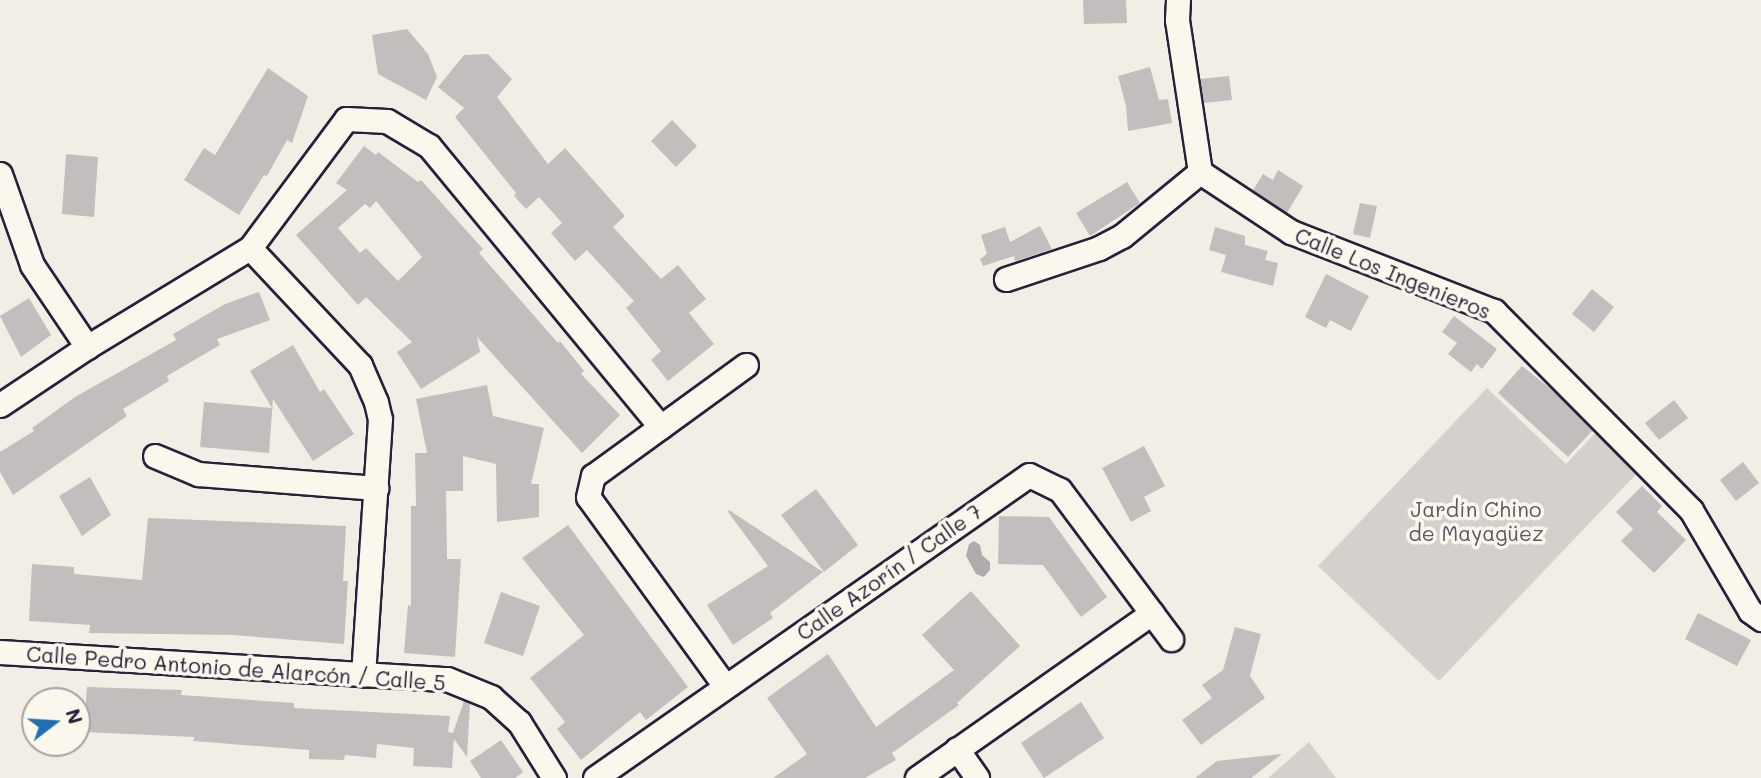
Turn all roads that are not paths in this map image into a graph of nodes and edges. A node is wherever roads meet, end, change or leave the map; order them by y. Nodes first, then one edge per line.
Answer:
1 (1178, 0) edge
2 (1200, 172) junction
3 (0, 174) edge
4 (250, 247) junction
5 (1006, 279) dead end
6 (87, 346) junction
7 (746, 365) dead end
8 (0, 405) edge
9 (661, 427) junction
10 (155, 456) dead end
11 (376, 488) junction
12 (1152, 613) junction
13 (1761, 620) edge
14 (1171, 639) dead end
15 (0, 652) edge
16 (363, 674) junction
17 (725, 687) junction
18 (957, 749) junction
19 (554, 778) edge
20 (595, 778) edge
21 (917, 778) edge
22 (977, 778) edge

1 - 2 street
2 - 5 street
2 - 13 street, Calle Los Ingenieros
3 - 6 street
4 - 6 street
4 - 9 street
4 - 11 street
6 - 8 street
7 - 9 street
9 - 17 street
10 - 11 street
11 - 16 street
12 - 14 street, Calle Azorín / Calle 7
12 - 17 street, Calle Azorín / Calle 7
12 - 18 street
15 - 16 street, Calle Pedro Antonio de Alarcón / Calle 5
16 - 19 street, Calle Pedro Antonio de Alarcón / Calle 5
17 - 20 street, Calle Azorín / Calle 7
18 - 21 street
18 - 22 street

